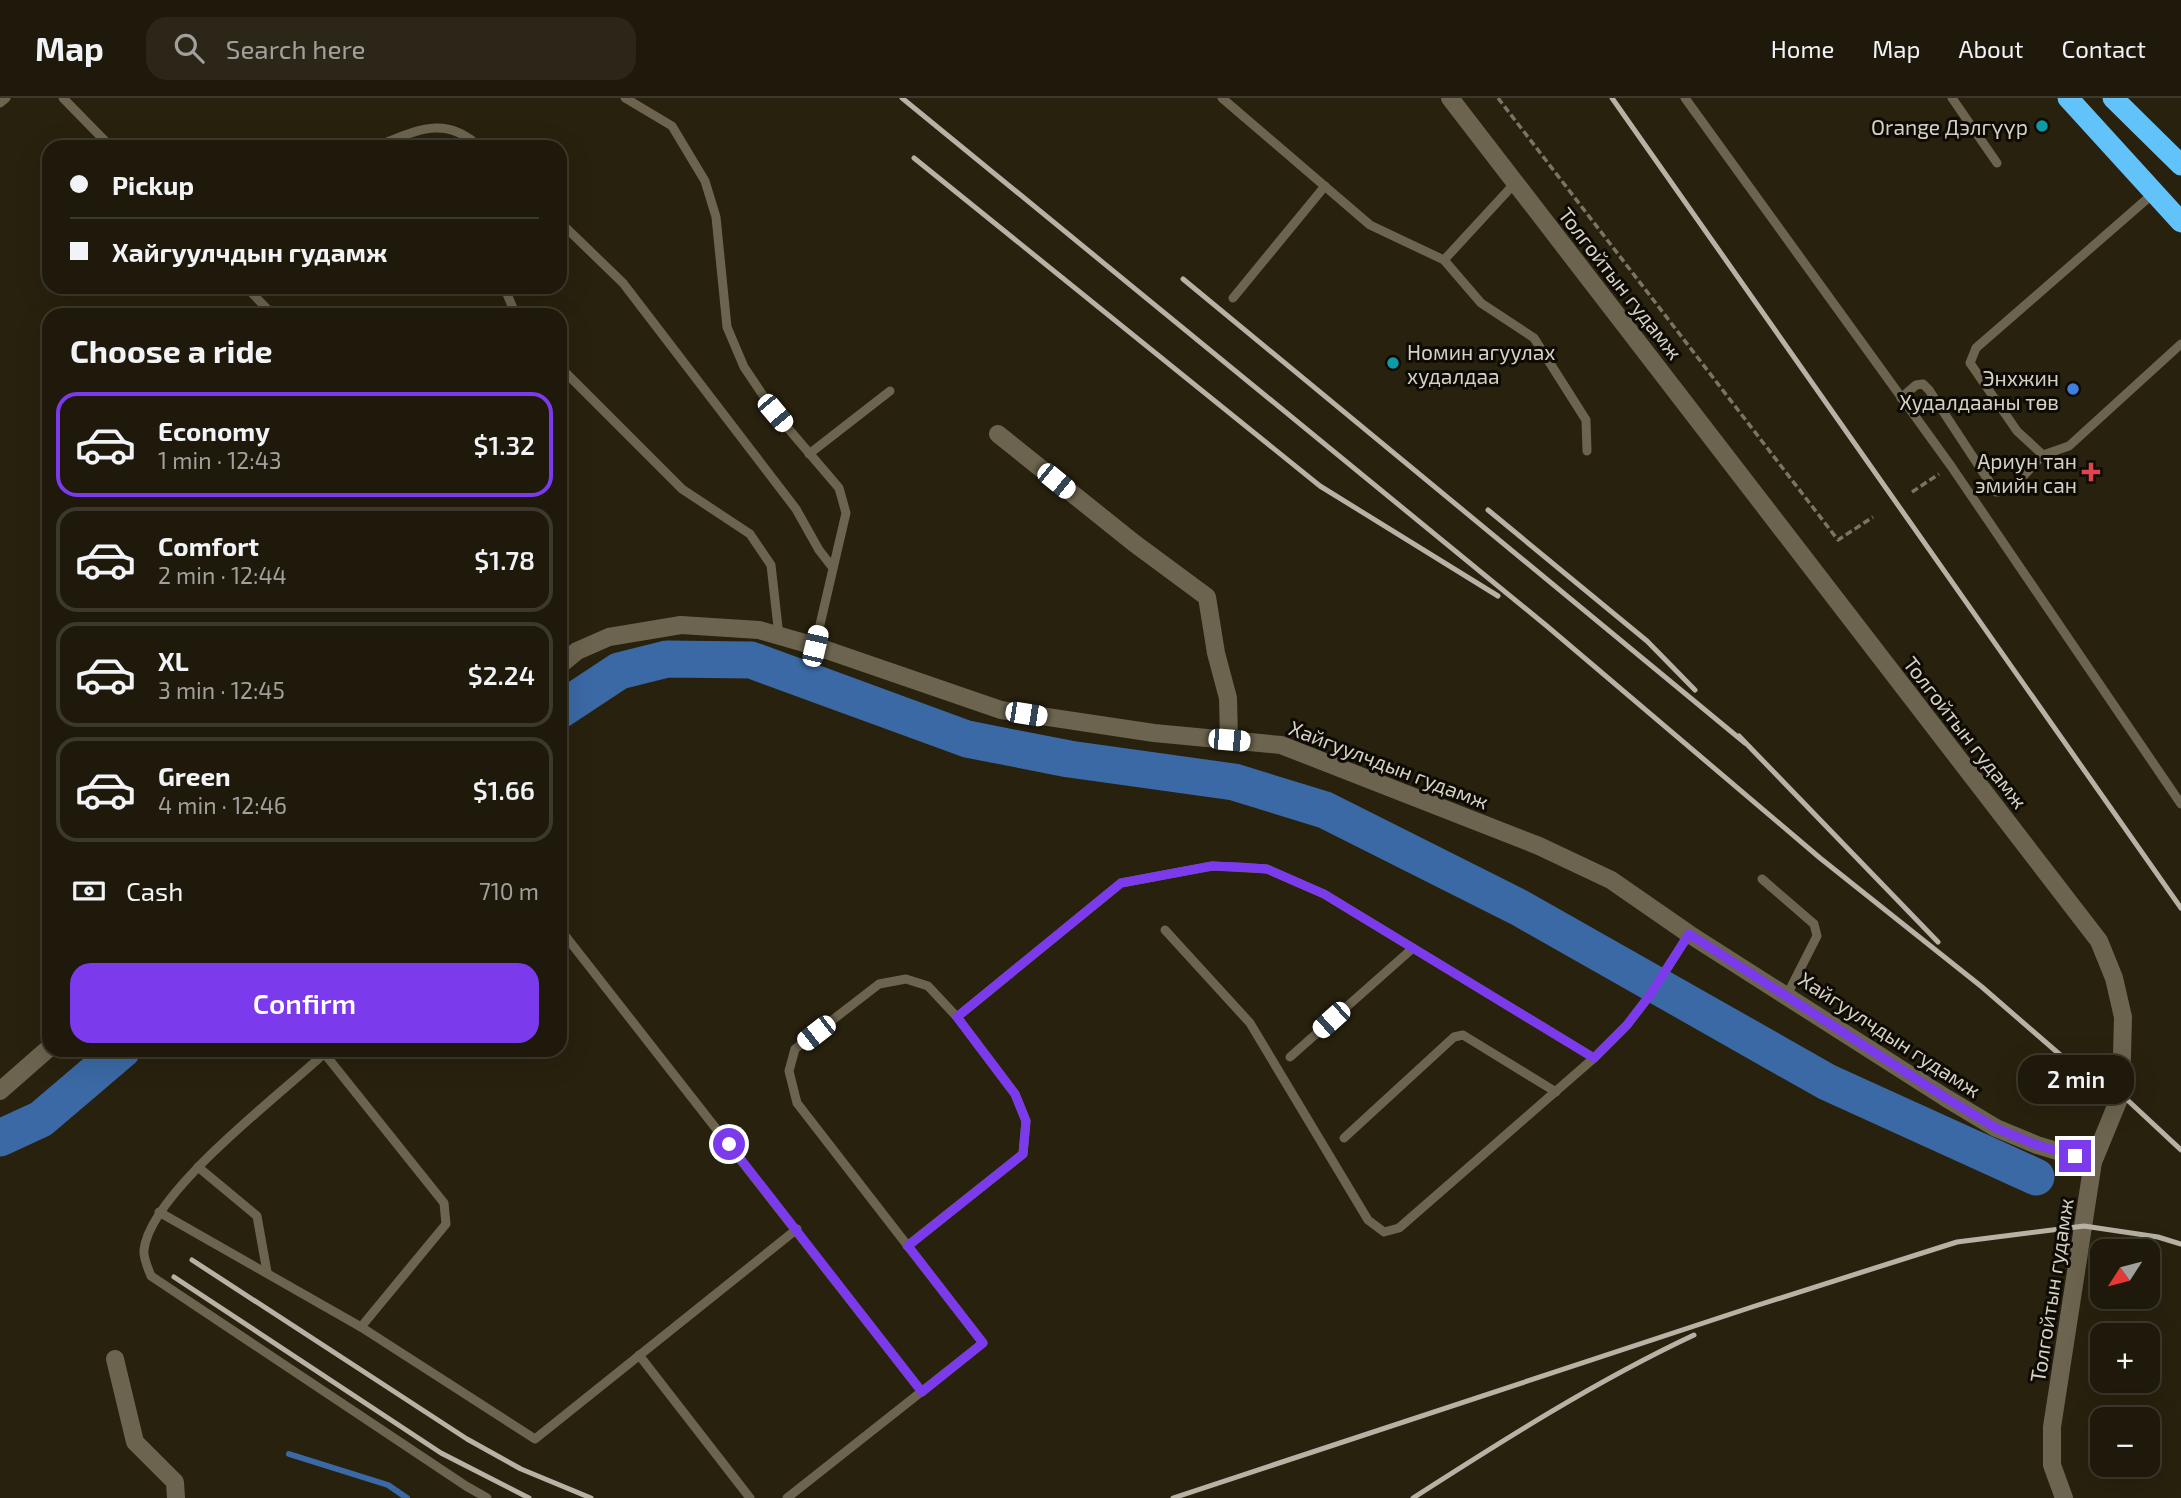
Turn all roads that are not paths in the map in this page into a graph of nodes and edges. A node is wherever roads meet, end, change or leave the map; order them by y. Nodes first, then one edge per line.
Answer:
1 (6, 98) edge
2 (63, 98) edge
3 (625, 98) edge
4 (1222, 98) edge
5 (1450, 98) edge
6 (1685, 98) edge
7 (1952, 98) edge
8 (2068, 98) edge
9 (2113, 98) edge
10 (0, 103) edge
11 (104, 140) edge
12 (394, 140) edge
13 (472, 140) edge
14 (1997, 163) dead end
15 (2181, 165) edge
16 (1515, 183) junction
17 (1325, 186) junction
18 (2155, 192) junction
19 (2181, 222) edge
20 (567, 229) edge
21 (1444, 260) junction
22 (253, 294) edge
23 (1233, 298) dead end
24 (266, 308) edge
25 (2181, 344) edge
26 (567, 375) edge
27 (890, 391) dead end
28 (1901, 398) junction
29 (998, 434) dead end
30 (1587, 451) dead end
31 (809, 454) junction
32 (2043, 454) junction
33 (833, 568) junction
34 (779, 636) junction
35 (815, 646) junction
36 (567, 660) edge
37 (1229, 740) junction
38 (2181, 804) edge
39 (1762, 879) dead end
40 (1165, 930) dead end
41 (1689, 934) junction
42 (567, 938) edge
43 (1413, 948) junction
44 (1787, 995) junction
45 (957, 1017) junction
46 (42, 1054) edge
47 (320, 1057) edge
48 (330, 1057) edge
49 (1290, 1057) dead end
50 (1594, 1058) junction
51 (0, 1091) edge
52 (1556, 1092) junction
53 (1344, 1138) dead end
54 (2093, 1162) junction
55 (198, 1167) junction
56 (159, 1212) junction
57 (797, 1229) junction
58 (908, 1246) junction
59 (267, 1272) junction
60 (361, 1327) junction
61 (639, 1356) junction
62 (115, 1359) dead end
63 (922, 1392) junction
64 (176, 1498) edge
65 (488, 1498) edge
66 (750, 1498) edge
67 (787, 1498) edge
68 (2064, 1498) edge

1 - 10 lane
2 - 11 lane
3 - 31 lane
4 - 17 lane
5 - 16 street, Толгойтын гудамж
6 - 28 lane
7 - 14 lane
8 - 18 highway
9 - 15 highway
12 - 13 lane
16 - 21 lane
16 - 54 street, Толгойтын гудамж
17 - 21 lane
17 - 23 lane
18 - 19 highway
18 - 32 lane
20 - 33 lane
21 - 30 lane
22 - 24 lane
25 - 32 lane
26 - 34 lane
27 - 31 lane
28 - 32 lane
28 - 38 lane
29 - 37 street
31 - 33 lane
33 - 35 lane
34 - 35 street, Хайгуулчдын гудамж
34 - 36 street, Хайгуулчдын гудамж
35 - 37 street, Хайгуулчдын гудамж
37 - 41 street, Хайгуулчдын гудамж
39 - 44 lane
40 - 52 lane
41 - 44 street, Хайгуулчдын гудамж
41 - 50 lane
42 - 57 lane
43 - 45 lane
43 - 49 lane
43 - 50 lane
44 - 54 street, Хайгуулчдын гудамж
45 - 58 lane
45 - 58 lane
46 - 51 street
47 - 55 lane
48 - 60 lane
50 - 52 lane
52 - 53 lane
54 - 68 street, Толгойтын гудамж
55 - 56 lane
55 - 59 lane
56 - 59 lane
56 - 65 lane
57 - 61 lane
57 - 63 lane
58 - 63 lane
59 - 60 lane
60 - 61 lane
61 - 66 lane
62 - 64 street
63 - 67 lane

